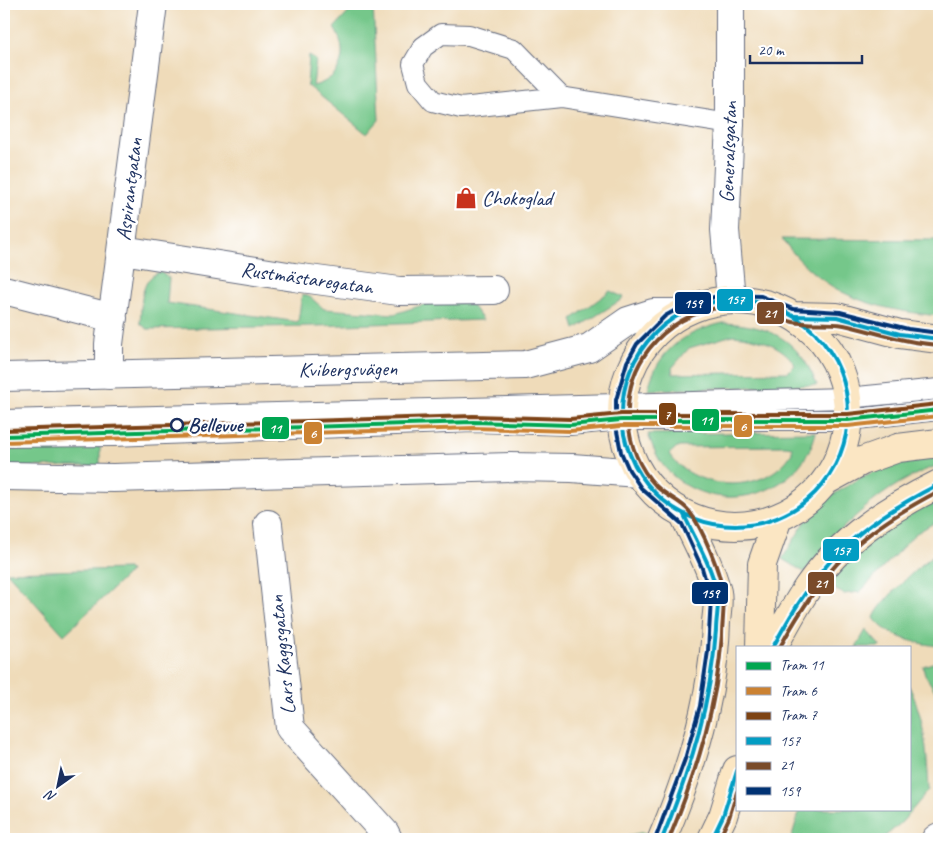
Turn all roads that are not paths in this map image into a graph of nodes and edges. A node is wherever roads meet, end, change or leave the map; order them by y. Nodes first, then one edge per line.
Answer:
1 (153, 4) edge
2 (730, 4) edge
3 (561, 97) junction
4 (730, 124) junction
5 (122, 250) junction
6 (4, 290) edge
7 (494, 290) dead end
8 (731, 299) junction
9 (680, 313) junction
10 (794, 316) junction
11 (113, 318) junction
12 (939, 339) edge
13 (109, 375) junction
14 (4, 377) edge
15 (939, 389) edge
16 (848, 409) junction
17 (939, 410) edge
18 (621, 412) junction
19 (4, 420) edge
20 (4, 437) edge
21 (939, 443) edge
22 (638, 473) junction
23 (4, 476) edge
24 (827, 480) junction
25 (939, 484) edge
26 (684, 515) junction
27 (778, 518) junction
28 (268, 524) dead end
29 (760, 646) edge
30 (773, 646) edge
31 (736, 773) edge
32 (388, 839) edge
33 (662, 839) edge
34 (712, 839) edge

1 - 5 street, Aspirantgatan
2 - 4 street, Generalsgatan
3 - 3 lane
3 - 4 lane
4 - 8 street, Generalsgatan
5 - 7 street, Rustmästaregatan
5 - 11 street, Aspirantgatan
6 - 11 street
8 - 9 main road
8 - 10 main road
9 - 13 street, Kvibergsvägen
9 - 18 main road
10 - 12 main road
10 - 16 main road
11 - 13 street, Aspirantgatan
13 - 14 street, Kvibergsvägen
15 - 16 lane
16 - 17 lane
16 - 18 lane
16 - 24 main road
18 - 19 lane
18 - 20 lane
18 - 22 main road
21 - 24 main road
22 - 23 street
22 - 26 main road
24 - 27 main road
25 - 30 main road
26 - 27 main road
26 - 33 main road
27 - 29 main road
28 - 32 street, Lars Kaggsgatan
31 - 34 main road

